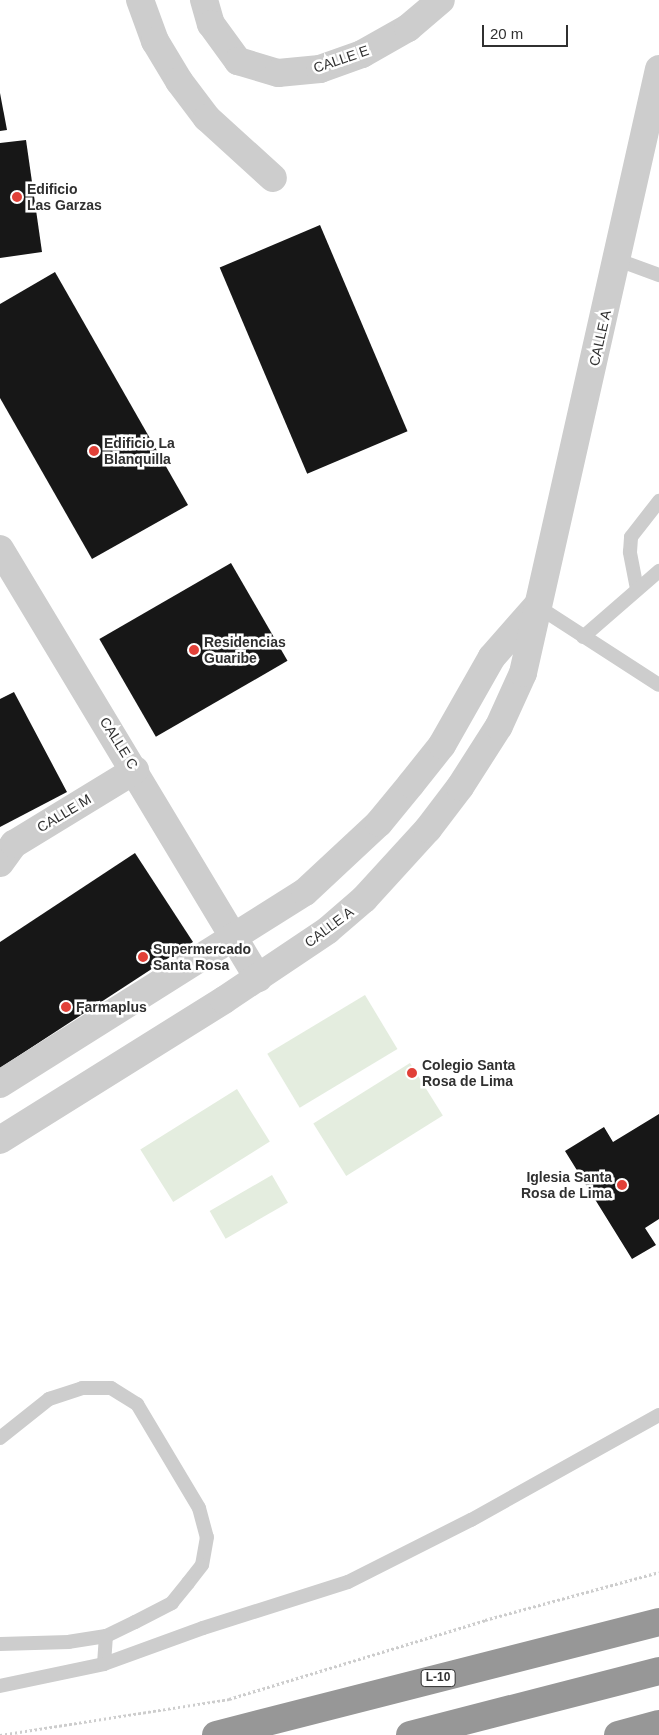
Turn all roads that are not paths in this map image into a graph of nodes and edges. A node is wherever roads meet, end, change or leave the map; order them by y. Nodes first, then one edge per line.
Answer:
1 (140, 0) edge
2 (204, 0) edge
3 (441, 0) edge
4 (659, 69) edge
5 (273, 178) dead end
6 (618, 260) junction
7 (659, 276) edge
8 (659, 501) edge
9 (0, 549) edge
10 (659, 571) edge
11 (637, 589) junction
12 (537, 606) junction
13 (583, 637) junction
14 (659, 685) edge
15 (135, 770) junction
16 (0, 863) edge
17 (236, 939) junction
18 (258, 978) junction
19 (0, 1084) edge
20 (0, 1140) edge
21 (659, 1415) edge
22 (0, 1438) edge
23 (659, 1622) edge
24 (106, 1636) junction
25 (0, 1644) edge
26 (104, 1664) junction
27 (659, 1671) edge
28 (0, 1686) edge
29 (659, 1724) edge
30 (216, 1735) edge
31 (410, 1735) edge
32 (618, 1735) edge

1 - 5 street
2 - 3 street, CALLE E
4 - 6 street, CALLE A
6 - 7 lane
6 - 12 street, CALLE A
8 - 11 lane
9 - 15 street, CALLE C
10 - 11 lane
11 - 13 lane
12 - 13 lane
12 - 17 street, CALLE A
12 - 18 street, CALLE A
13 - 14 lane
15 - 16 street, CALLE M
15 - 17 street, CALLE C
17 - 18 street, CALLE C
17 - 19 street, CALLE A
18 - 20 street, CALLE A
21 - 26 lane
22 - 24 lane
23 - 30 highway, L-10
24 - 25 lane
24 - 26 lane
26 - 28 lane
27 - 31 highway
29 - 32 highway

